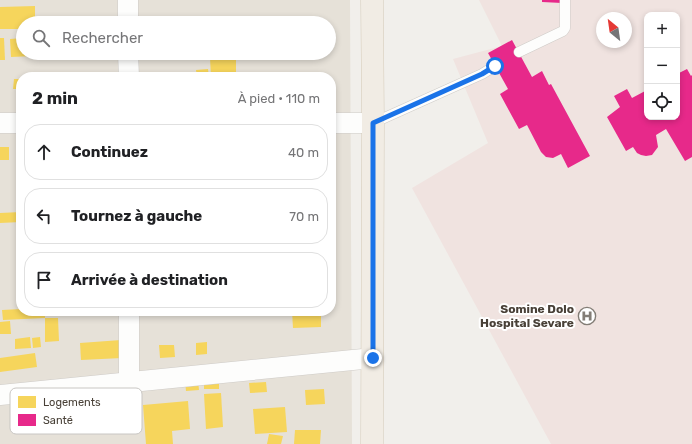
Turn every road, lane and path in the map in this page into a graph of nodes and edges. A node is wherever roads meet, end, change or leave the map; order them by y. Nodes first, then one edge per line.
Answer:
1 (128, 0) edge
2 (372, 0) edge
3 (565, 0) edge
4 (128, 16) edge
5 (519, 52) dead end
6 (128, 60) edge
7 (495, 66) dead end
8 (128, 72) edge
9 (0, 123) edge
10 (16, 123) edge
11 (336, 123) edge
12 (373, 123) junction
13 (129, 316) edge
14 (373, 358) junction
15 (129, 383) junction
16 (79, 388) edge
17 (10, 395) edge
18 (0, 396) edge
19 (372, 444) edge

1 - 4 street
2 - 12 main road
3 - 5 lane
6 - 8 street
7 - 12 lane
9 - 10 street
11 - 12 street
12 - 14 main road
13 - 15 street
14 - 15 street
14 - 19 main road
15 - 16 street
17 - 18 street

